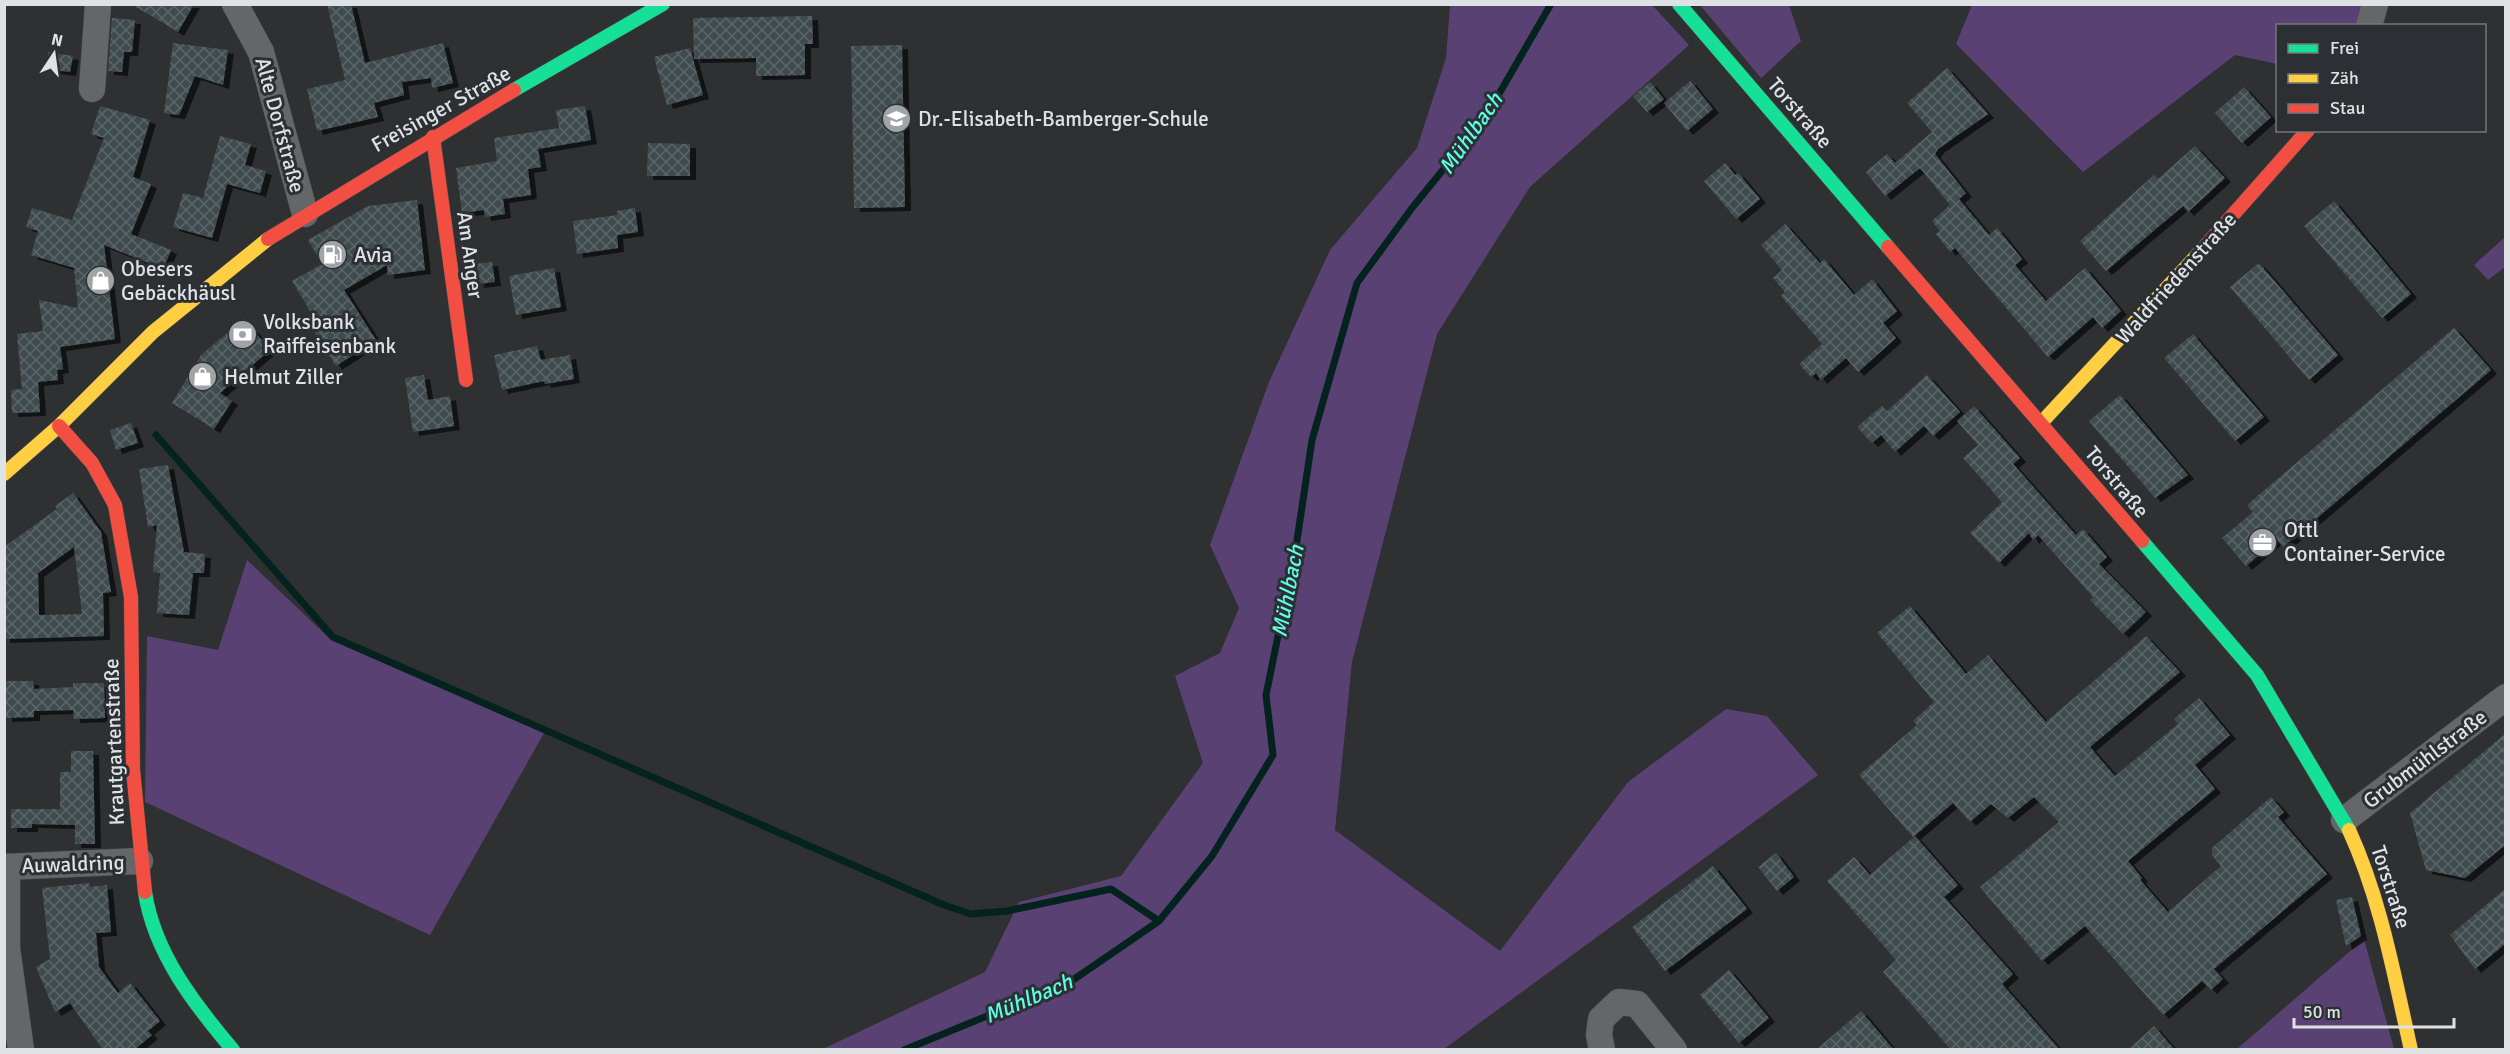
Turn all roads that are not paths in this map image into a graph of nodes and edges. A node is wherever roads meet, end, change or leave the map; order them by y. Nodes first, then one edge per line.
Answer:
1 (98, 4) edge
2 (235, 4) edge
3 (663, 4) edge
4 (1679, 4) edge
5 (2375, 4) edge
6 (2370, 24) edge
7 (92, 89) dead end
8 (2306, 132) edge
9 (433, 137) junction
10 (305, 214) junction
11 (466, 380) dead end
12 (2041, 423) junction
13 (59, 426) junction
14 (4, 474) edge
15 (2505, 697) edge
16 (2344, 820) junction
17 (140, 861) junction
18 (6, 867) edge
19 (21, 1050) edge
20 (233, 1050) edge
21 (1602, 1050) edge
22 (1674, 1050) edge
23 (2411, 1050) edge

1 - 7 street
2 - 10 street, Alte Dorfstraße
3 - 9 street, Freisinger Straße
4 - 12 street, Torstraße
5 - 6 street
8 - 12 street, Waldfriedenstraße
9 - 10 street, Freisinger Straße
9 - 11 street, Am Anger
10 - 13 street, Freisinger Straße
12 - 16 street, Torstraße
13 - 14 street, Freisinger Straße
13 - 17 street, Krautgartenstraße
15 - 16 street, Grubmühlstraße
16 - 23 street, Torstraße
17 - 18 street, Auwaldring
17 - 20 street, Krautgartenstraße
18 - 19 street, Auwaldring
21 - 22 street

